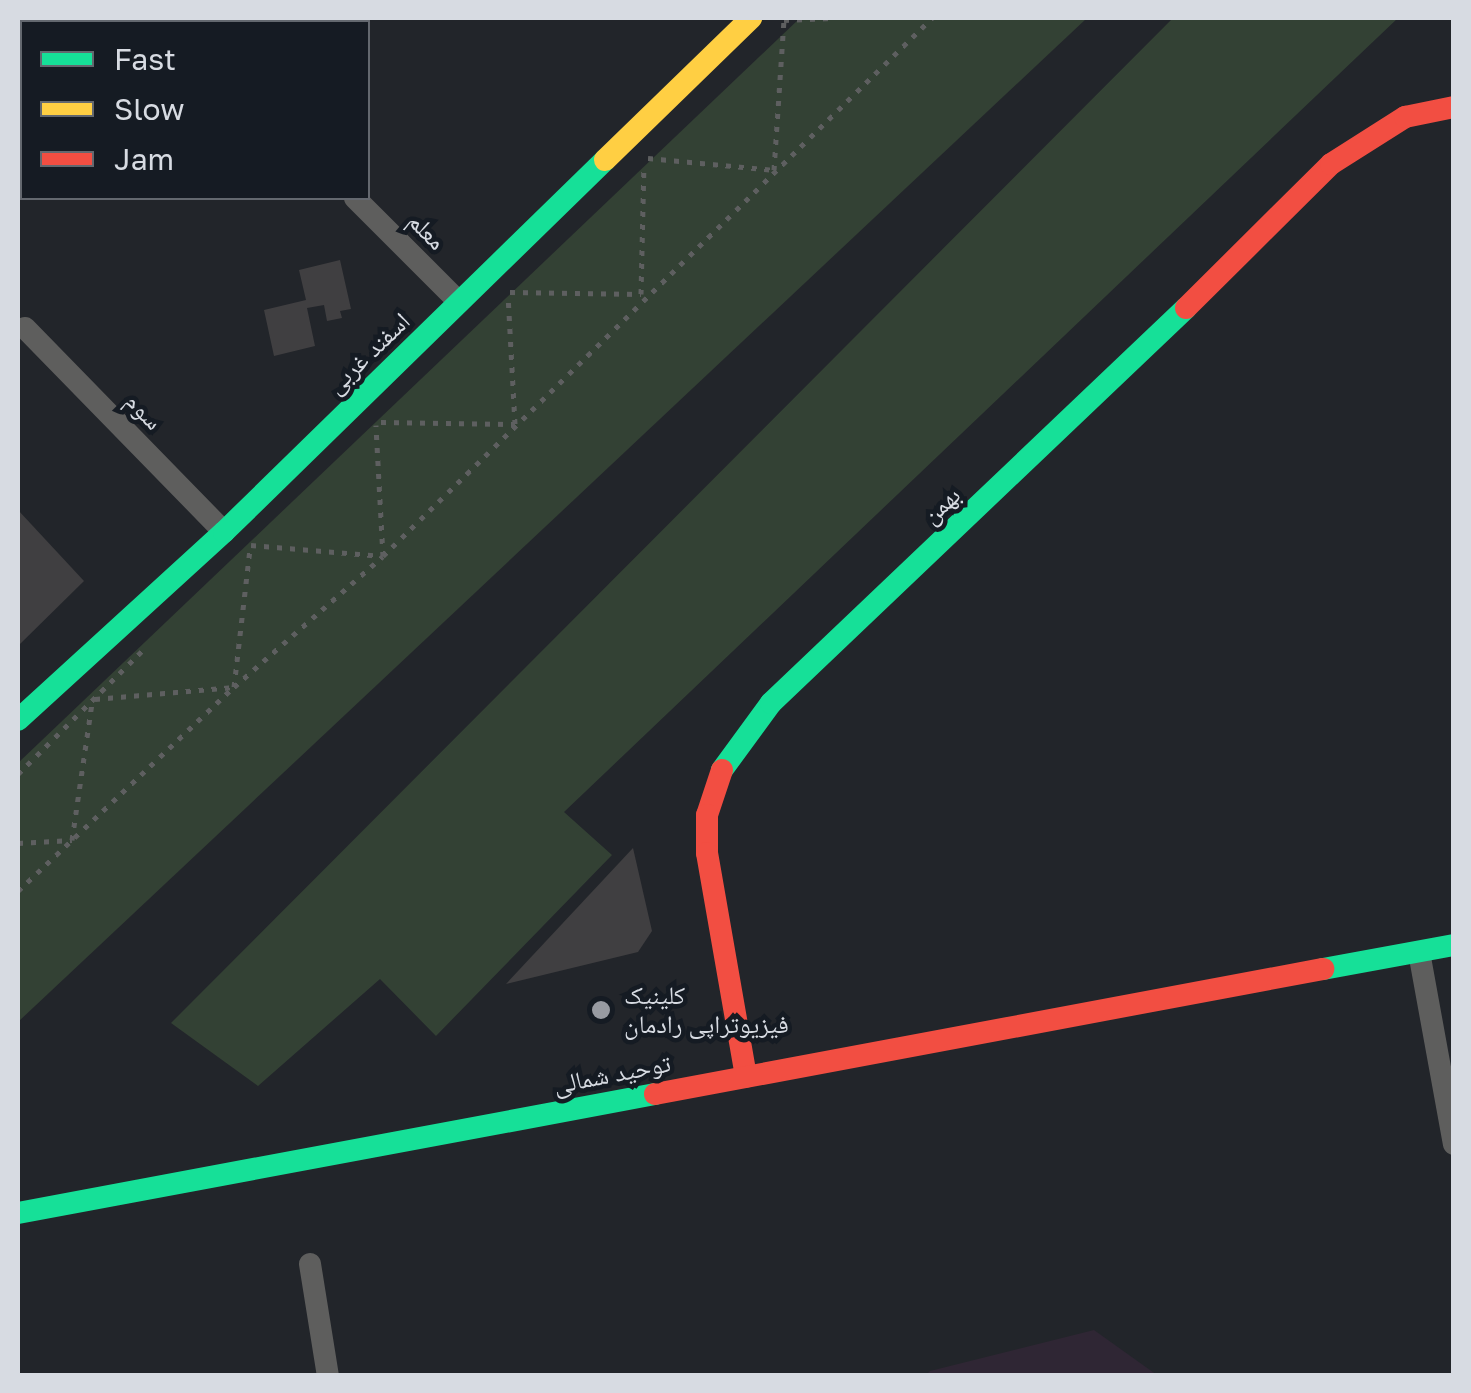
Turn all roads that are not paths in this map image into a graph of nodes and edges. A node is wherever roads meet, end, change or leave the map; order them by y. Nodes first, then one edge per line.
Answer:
1 (751, 18) edge
2 (1454, 107) edge
3 (357, 200) edge
4 (459, 302) junction
5 (25, 328) dead end
6 (224, 532) junction
7 (27, 703) edge
8 (18, 720) edge
9 (1454, 945) edge
10 (1419, 952) junction
11 (746, 1077) junction
12 (1454, 1144) edge
13 (18, 1213) edge
14 (310, 1264) dead end
15 (328, 1376) edge

1 - 4 street, اسفند غربی
2 - 11 street, بهمن
3 - 4 street, معلم
4 - 6 street, اسفند غربی
5 - 6 street, سوم
6 - 7 street, اسفند غربی
7 - 8 street, اسفند غربی
9 - 10 street, توحید شمالی
10 - 11 street, توحید شمالی
10 - 12 street
11 - 13 street, توحید شمالی
14 - 15 street

